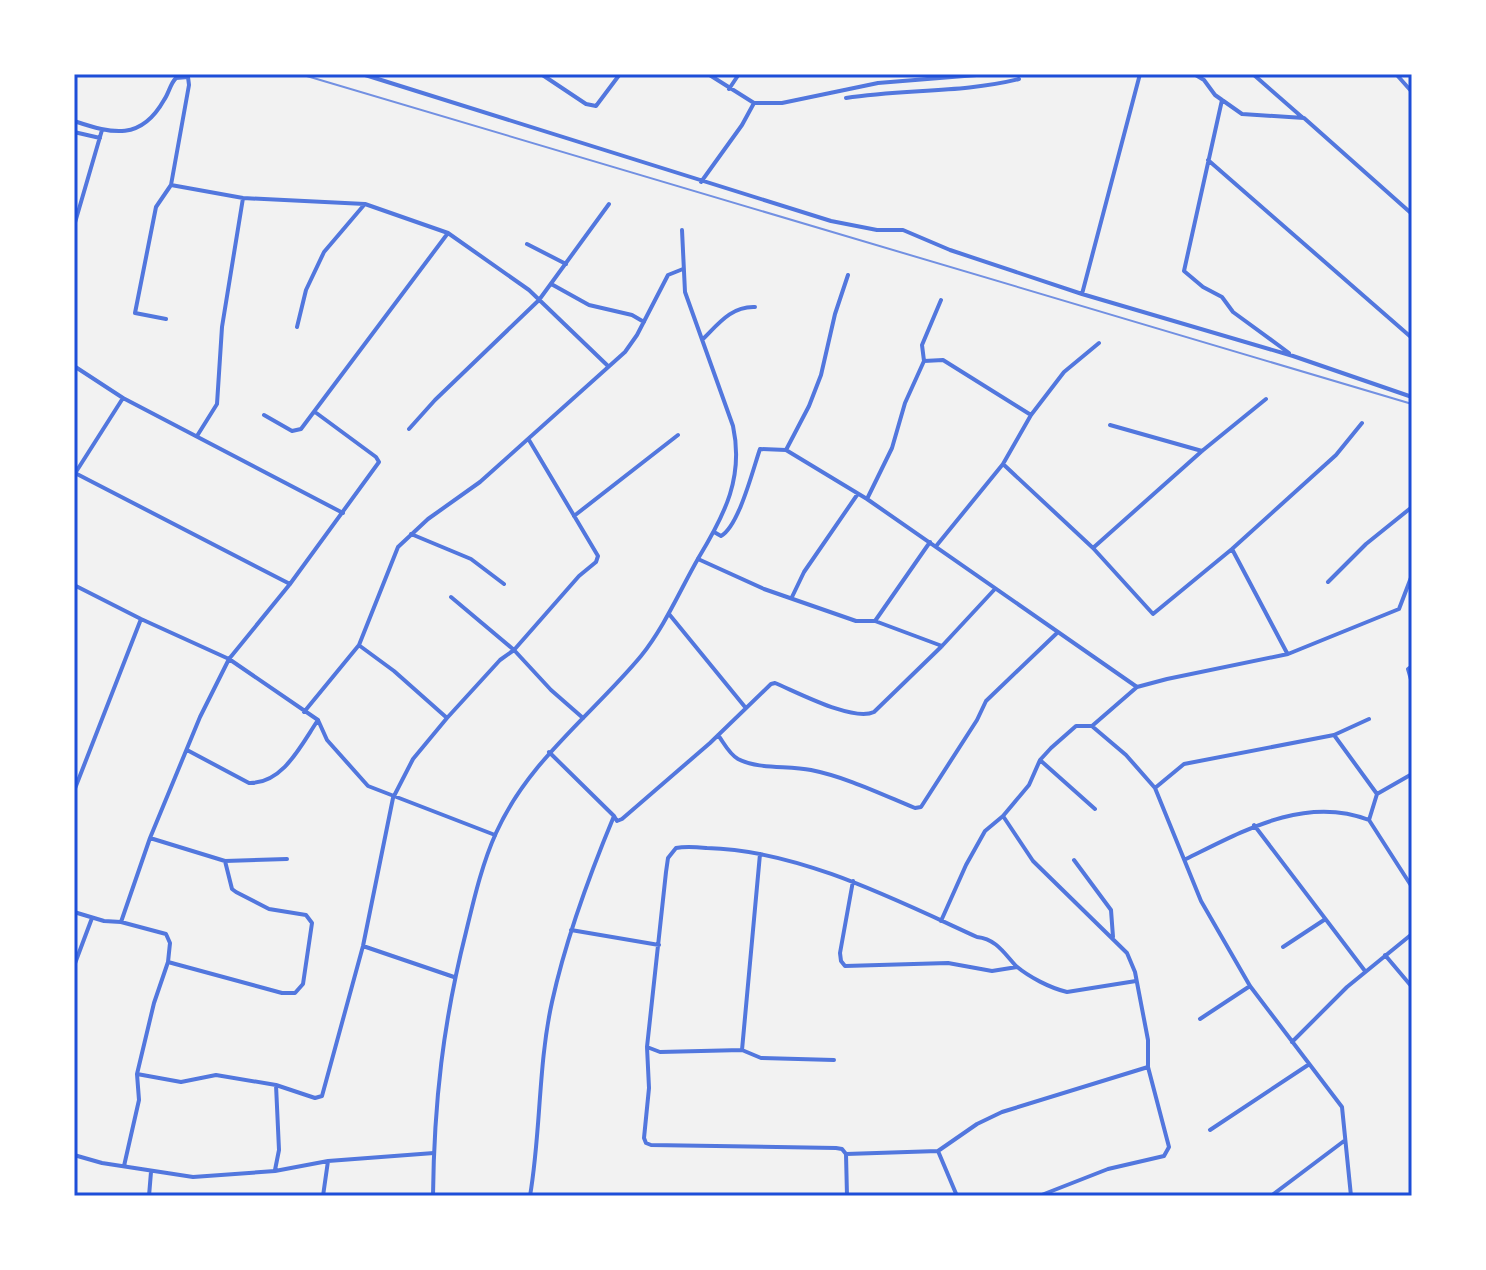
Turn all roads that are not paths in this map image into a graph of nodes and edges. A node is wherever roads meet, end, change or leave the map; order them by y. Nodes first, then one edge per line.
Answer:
1 (362, 74) edge
2 (541, 74) edge
3 (620, 74) edge
4 (708, 74) edge
5 (739, 74) edge
6 (915, 74) edge
7 (989, 74) edge
8 (1140, 74) edge
9 (1194, 74) edge
10 (1396, 74) edge
11 (1254, 75) edge
12 (1204, 77) edge
13 (920, 79) junction
14 (1019, 79) dead end
15 (729, 89) junction
16 (1412, 92) edge
17 (846, 98) dead end
18 (1222, 100) junction
19 (754, 103) junction
20 (1304, 118) junction
21 (74, 121) edge
22 (102, 130) junction
23 (74, 132) edge
24 (100, 138) junction
25 (1208, 160) junction
26 (701, 182) junction
27 (171, 185) junction
28 (243, 198) junction
29 (365, 204) junction
30 (609, 204) dead end
31 (1412, 214) edge
32 (74, 226) edge
33 (682, 230) dead end
34 (448, 233) junction
35 (527, 244) dead end
36 (566, 264) junction
37 (683, 269) junction
38 (848, 275) dead end
39 (553, 285) junction
40 (1082, 294) junction
41 (539, 300) junction
42 (941, 300) dead end
43 (755, 307) dead end
44 (166, 319) dead end
45 (644, 322) junction
46 (297, 327) dead end
47 (704, 338) junction
48 (1412, 338) edge
49 (1099, 343) dead end
50 (1293, 356) junction
51 (924, 361) junction
52 (74, 366) edge
53 (608, 366) junction
54 (1412, 397) edge
55 (123, 398) junction
56 (1266, 399) dead end
57 (315, 412) junction
58 (264, 415) dead end
59 (1031, 415) junction
60 (1362, 423) dead end
61 (1110, 425) dead end
62 (409, 429) dead end
63 (678, 435) dead end
64 (197, 436) junction
65 (529, 440) junction
66 (786, 450) junction
67 (1202, 451) junction
68 (1003, 464) junction
69 (75, 474) edge
70 (858, 494) junction
71 (867, 499) junction
72 (1412, 507) edge
73 (343, 513) junction
74 (574, 516) junction
75 (714, 532) junction
76 (411, 534) junction
77 (930, 542) junction
78 (937, 545) junction
79 (1093, 548) junction
80 (1232, 549) junction
81 (698, 559) junction
82 (1412, 575) edge
83 (1328, 582) dead end
84 (290, 584) junction
85 (504, 584) dead end
86 (74, 585) edge
87 (994, 590) junction
88 (451, 597) dead end
89 (792, 597) junction
90 (669, 614) junction
91 (141, 619) junction
92 (875, 621) junction
93 (1057, 633) junction
94 (359, 645) junction
95 (942, 646) junction
96 (514, 650) junction
97 (1288, 654) junction
98 (229, 659) junction
99 (1412, 666) edge
100 (1412, 683) edge
101 (1137, 687) junction
102 (745, 707) junction
103 (304, 712) junction
104 (447, 718) junction
105 (583, 718) junction
106 (1369, 719) dead end
107 (318, 720) junction
108 (1092, 726) junction
109 (718, 735) junction
110 (1334, 735) junction
111 (187, 750) junction
112 (549, 752) junction
113 (1040, 760) junction
114 (1412, 774) edge
115 (1155, 788) junction
116 (74, 791) edge
117 (1377, 794) junction
118 (393, 798) junction
119 (1095, 809) dead end
120 (614, 816) junction
121 (1003, 816) junction
122 (1369, 820) junction
123 (1254, 825) junction
124 (495, 835) junction
125 (150, 838) junction
126 (760, 853) junction
127 (287, 859) dead end
128 (1186, 859) junction
129 (1074, 860) dead end
130 (225, 861) junction
131 (853, 881) junction
132 (1412, 887) edge
133 (74, 912) edge
134 (92, 918) junction
135 (1324, 920) junction
136 (941, 921) junction
137 (121, 922) junction
138 (571, 930) junction
139 (1412, 934) edge
140 (1113, 937) junction
141 (659, 945) junction
142 (363, 946) junction
143 (1283, 947) dead end
144 (1385, 954) junction
145 (168, 962) junction
146 (74, 966) edge
147 (1018, 967) junction
148 (1365, 971) junction
149 (454, 977) junction
150 (1136, 981) junction
151 (1250, 986) junction
152 (1412, 987) edge
153 (1200, 1019) dead end
154 (1292, 1042) junction
155 (647, 1047) junction
156 (742, 1050) junction
157 (834, 1060) dead end
158 (1309, 1065) junction
159 (1148, 1067) junction
160 (137, 1074) junction
161 (276, 1085) junction
162 (1210, 1130) dead end
163 (1344, 1141) junction
164 (938, 1151) junction
165 (434, 1153) junction
166 (846, 1154) junction
167 (74, 1155) edge
168 (328, 1161) junction
169 (124, 1166) junction
170 (275, 1171) junction
171 (151, 1172) junction
172 (1279, 1194) edge
173 (149, 1196) edge
174 (323, 1196) edge
175 (433, 1196) edge
176 (530, 1196) edge
177 (847, 1196) edge
178 (957, 1196) edge
179 (1039, 1196) edge
180 (1271, 1196) edge
181 (1351, 1196) edge

1 - 26 street
2 - 3 street
4 - 15 street
5 - 15 street
6 - 13 street
7 - 13 street
8 - 40 street
9 - 12 street
10 - 16 street
11 - 20 street
12 - 18 street
13 - 19 street
14 - 17 street
15 - 19 street
18 - 20 street
18 - 25 street
19 - 26 street
20 - 31 street
21 - 22 street
22 - 24 street
22 - 27 street
23 - 24 street
24 - 32 street
25 - 48 street
25 - 50 street
26 - 40 street
27 - 28 street
27 - 44 street
28 - 29 street
28 - 64 street
29 - 34 street
29 - 46 street
30 - 36 street
33 - 37 street
34 - 41 street
34 - 57 street
35 - 36 street
36 - 39 street
37 - 45 street
37 - 47 street
38 - 66 street
39 - 41 street
39 - 45 street
40 - 50 street
41 - 53 street
41 - 62 street
42 - 51 street
43 - 47 street
45 - 53 street
47 - 75 street
49 - 59 street
50 - 54 street
51 - 59 street
51 - 71 street
52 - 55 street
53 - 65 street
55 - 64 street
55 - 69 street
56 - 67 street
57 - 58 street
57 - 73 street
59 - 68 street
60 - 80 street
61 - 67 street
63 - 74 street
64 - 73 street
65 - 74 street
65 - 76 street
66 - 70 street
66 - 75 street
67 - 79 street
68 - 78 street
68 - 79 street
69 - 84 street
70 - 71 street
70 - 89 street
71 - 77 street
72 - 83 street
73 - 84 street
74 - 96 street
75 - 81 street
76 - 85 street
76 - 94 street
77 - 78 street
77 - 92 street
78 - 87 street
79 - 80 street
80 - 97 street
81 - 89 street
81 - 90 street
82 - 97 street
84 - 98 street
86 - 91 street
87 - 93 street
87 - 95 street
88 - 96 street
89 - 92 street
90 - 102 street
90 - 105 street
91 - 98 street
91 - 116 street
92 - 95 street
93 - 101 street
93 - 109 street
94 - 103 street
94 - 104 street
95 - 102 street
96 - 104 street
96 - 105 street
97 - 101 street
98 - 103 street
98 - 111 street
99 - 100 street
101 - 108 street
102 - 109 street
103 - 107 street
104 - 118 street
105 - 112 street
106 - 110 street
107 - 111 street
107 - 118 street
108 - 113 street
108 - 115 street
109 - 120 street
110 - 115 street
110 - 117 street
111 - 125 street
112 - 120 street
112 - 124 street
113 - 119 street
113 - 121 street
114 - 117 street
115 - 128 street
117 - 122 street
118 - 124 street
118 - 142 street
120 - 138 street
121 - 136 street
121 - 140 street
122 - 123 street
122 - 132 street
123 - 128 street
123 - 135 street
124 - 149 street
125 - 130 street
125 - 137 street
126 - 131 street
126 - 141 street
126 - 156 street
127 - 130 street
128 - 151 street
129 - 140 street
130 - 145 street
131 - 136 street
131 - 147 street
133 - 134 street
134 - 137 street
134 - 146 street
135 - 143 street
135 - 148 street
136 - 147 street
137 - 145 street
138 - 141 street
138 - 176 street
139 - 144 street
140 - 150 street
141 - 155 street
142 - 149 street
142 - 161 street
144 - 148 street
144 - 152 street
145 - 160 street
147 - 150 street
148 - 154 street
149 - 165 street
150 - 159 street
151 - 153 street
151 - 154 street
154 - 158 street
155 - 156 street
155 - 166 street
156 - 157 street
158 - 162 street
158 - 163 street
159 - 164 street
159 - 179 street
160 - 161 street
160 - 169 street
161 - 170 street
163 - 172 street
163 - 181 street
164 - 166 street
164 - 178 street
165 - 168 street
165 - 175 street
166 - 177 street
167 - 169 street
168 - 170 street
168 - 174 street
169 - 171 street
170 - 171 street
171 - 173 street
172 - 180 street

